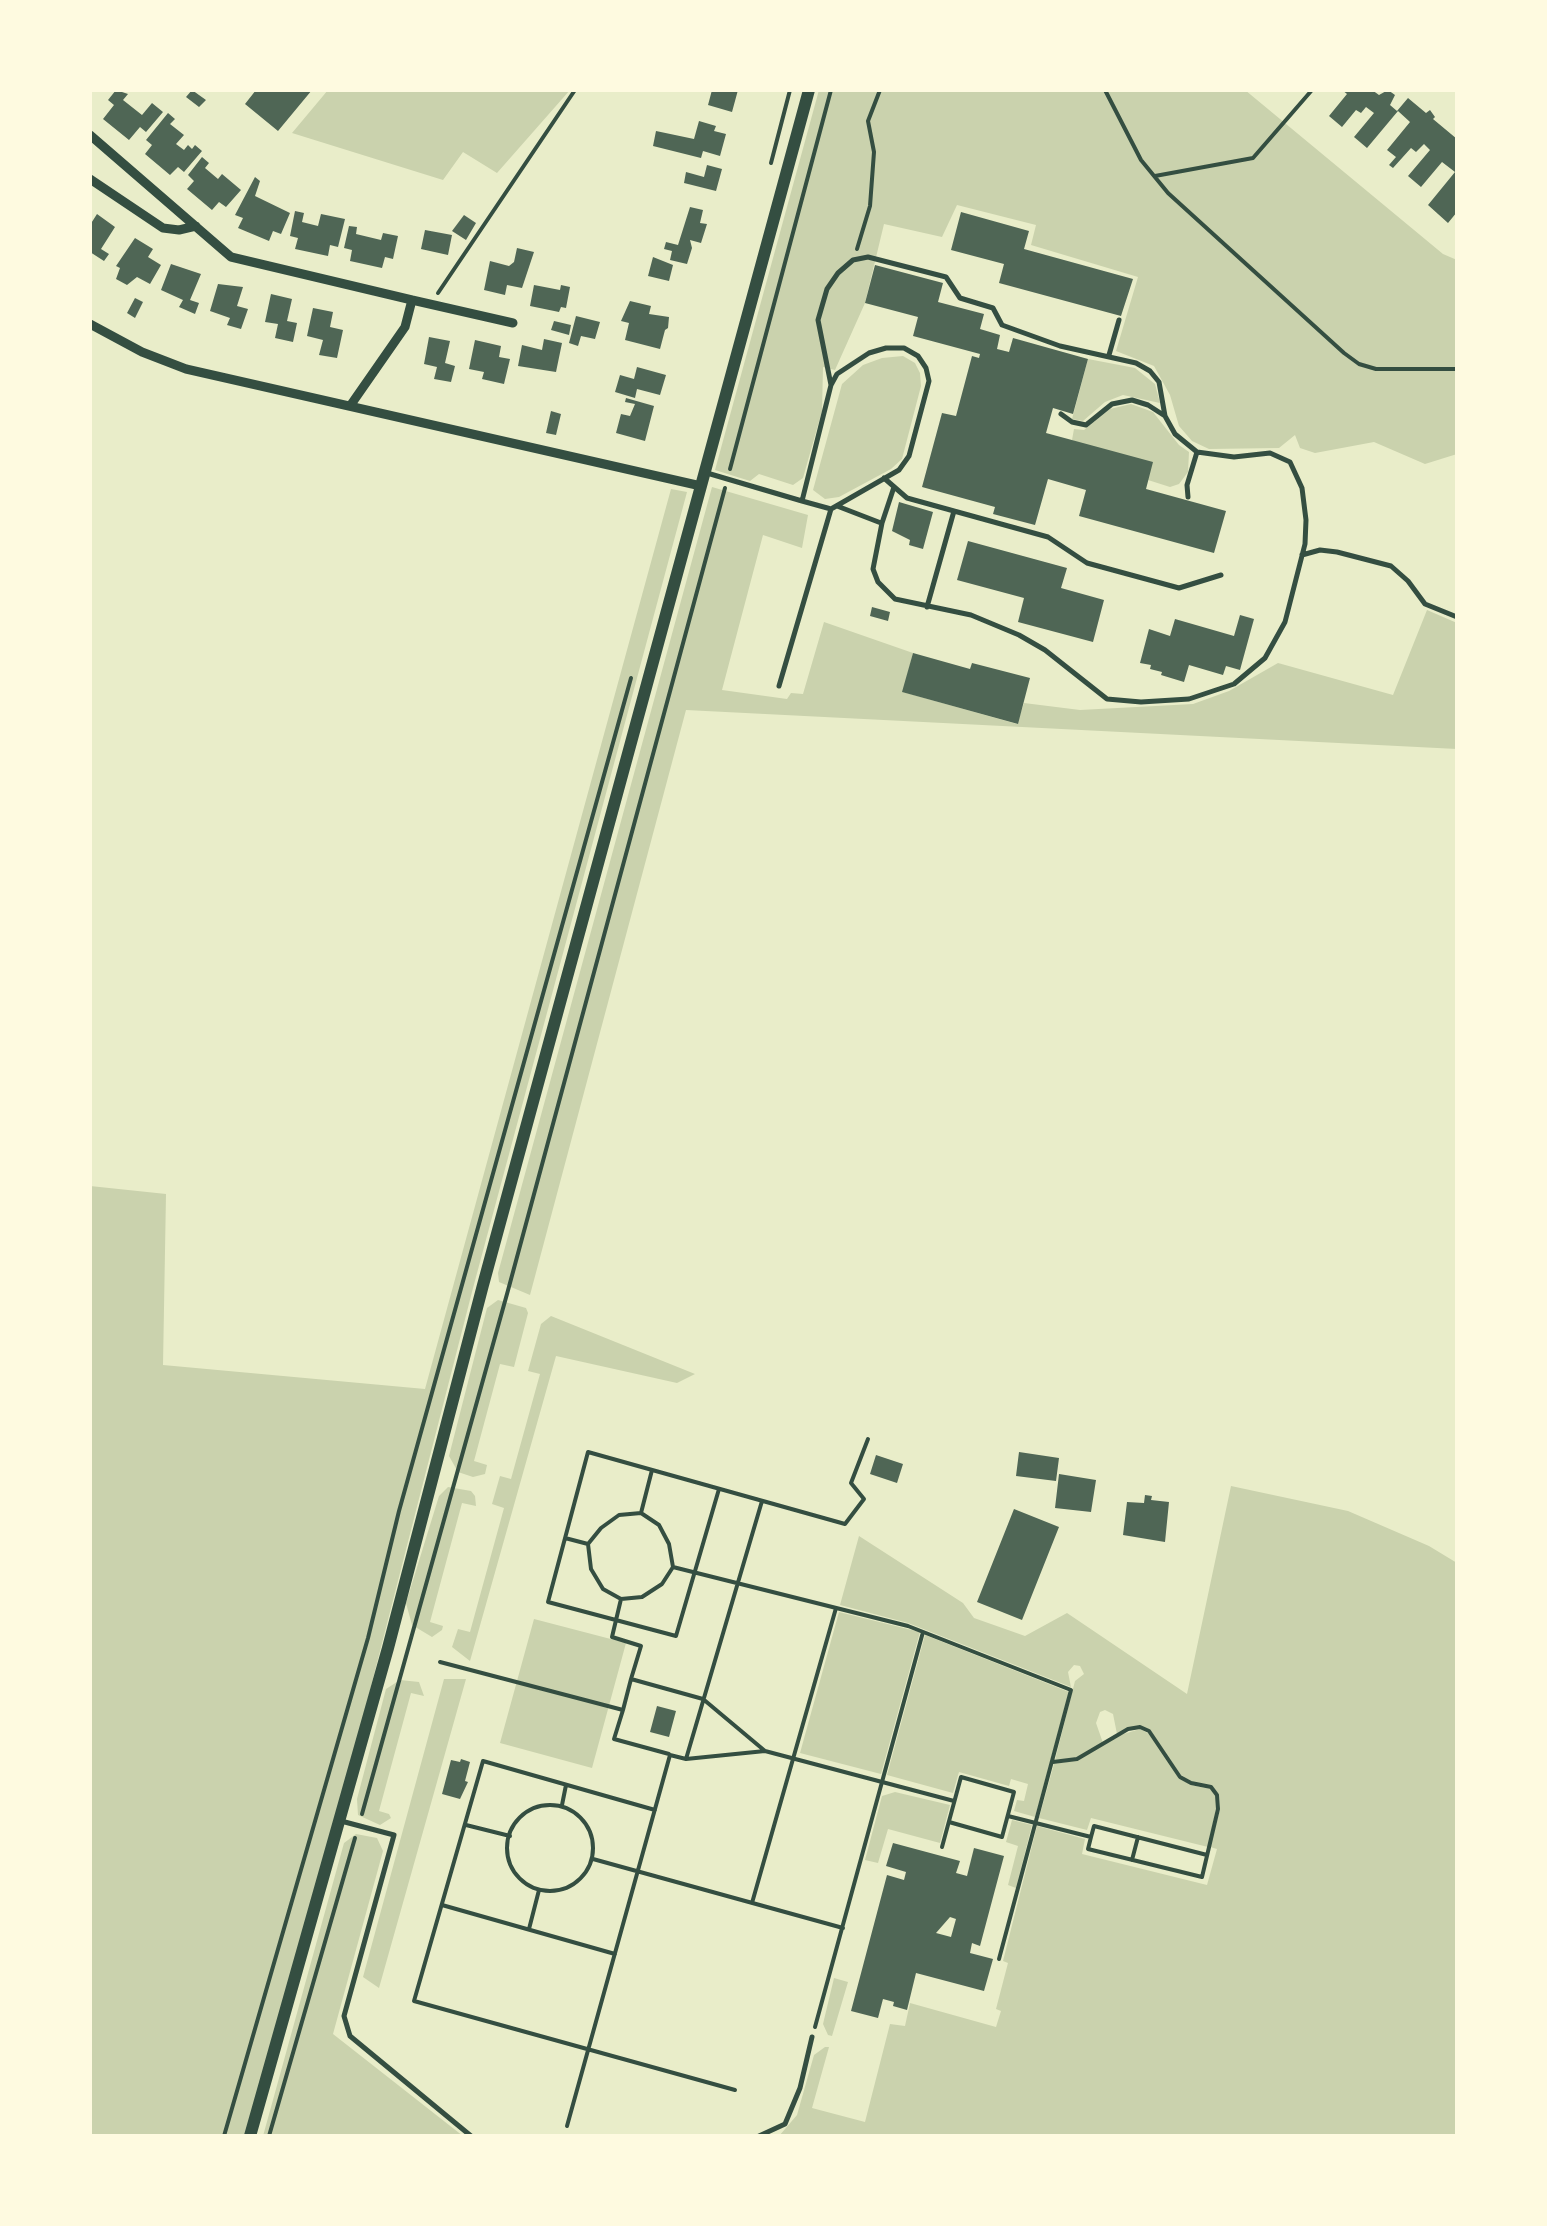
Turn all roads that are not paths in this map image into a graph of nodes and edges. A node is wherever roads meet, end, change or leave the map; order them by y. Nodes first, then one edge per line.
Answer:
1 (809, 90) edge
2 (90, 135) edge
3 (90, 179) edge
4 (196, 226) junction
5 (412, 300) junction
6 (1119, 320) dead end
7 (90, 324) edge
8 (514, 324) dead end
9 (1109, 355) junction
10 (832, 385) junction
11 (350, 406) junction
12 (1061, 414) dead end
13 (1165, 416) junction
14 (1197, 452) junction
15 (884, 478) junction
16 (702, 479) junction
17 (894, 487) junction
18 (1188, 497) dead end
19 (802, 500) junction
20 (834, 507) junction
21 (954, 511) junction
22 (882, 523) junction
23 (1302, 556) junction
24 (1221, 574) dead end
25 (927, 607) junction
26 (1457, 617) edge
27 (779, 686) dead end
28 (337, 1820) junction
29 (812, 2036) road end
30 (250, 2136) edge
31 (471, 2136) edge
32 (760, 2136) edge

1 - 16 main road
2 - 4 street
3 - 4 street
4 - 5 street
5 - 8 street
5 - 11 street
6 - 9 lane
7 - 11 street
9 - 10 lane
9 - 13 lane
10 - 15 lane
10 - 19 lane
11 - 16 street
12 - 13 lane
13 - 14 lane
14 - 18 lane
14 - 23 lane
15 - 17 lane
15 - 20 lane
16 - 19 lane
16 - 28 main road
17 - 21 lane
17 - 22 lane
19 - 20 lane
20 - 22 lane
20 - 27 lane
21 - 24 lane
21 - 25 lane
22 - 25 lane
23 - 25 lane
23 - 26 lane
28 - 30 main road
28 - 31 lane
29 - 32 lane

